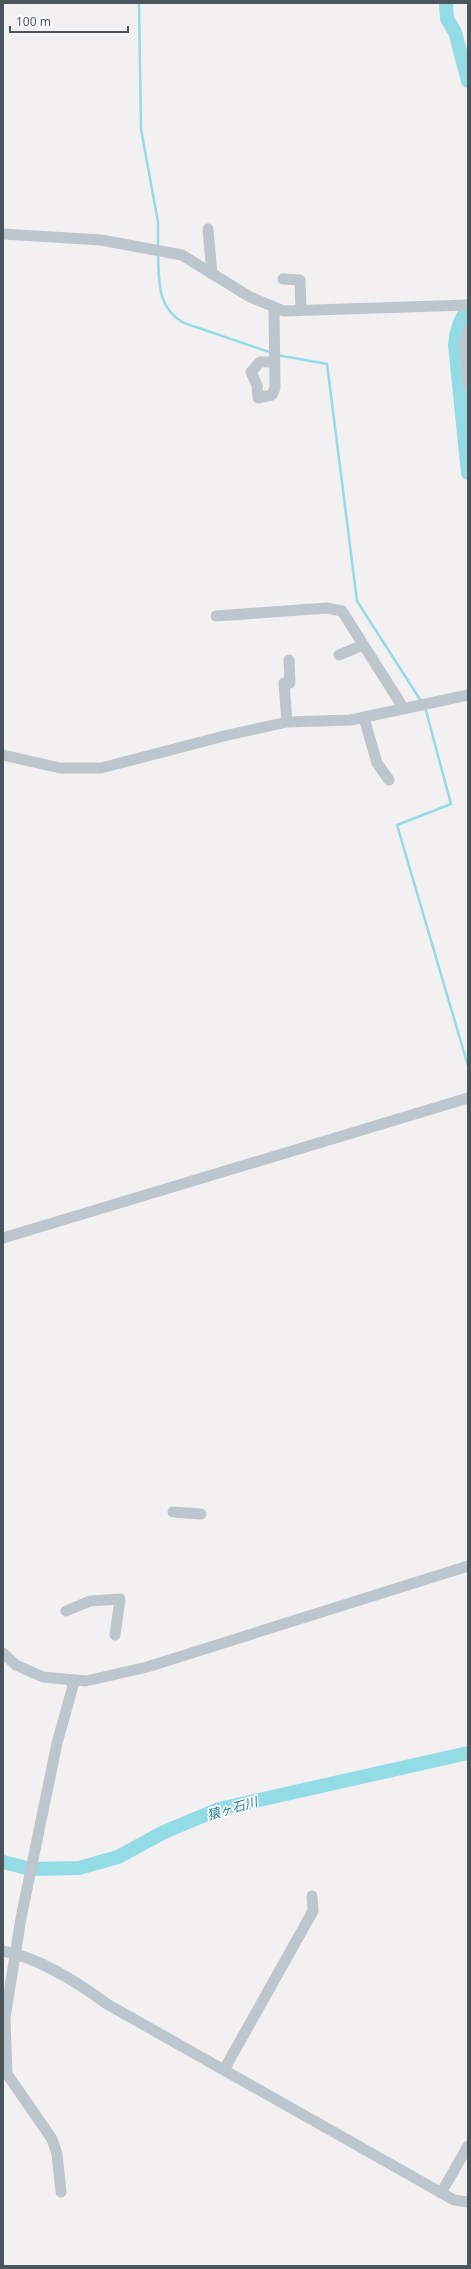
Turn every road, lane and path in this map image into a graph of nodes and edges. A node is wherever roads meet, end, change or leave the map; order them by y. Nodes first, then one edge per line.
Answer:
1 (208, 229) dead end
2 (3, 234) edge
3 (212, 274) junction
4 (283, 279) dead end
5 (468, 305) edge
6 (274, 307) junction
7 (301, 310) junction
8 (468, 330) edge
9 (274, 362) dead end
10 (468, 384) edge
11 (216, 616) dead end
12 (363, 645) junction
13 (339, 655) dead end
14 (290, 660) dead end
15 (468, 695) edge
16 (404, 709) junction
17 (364, 718) junction
18 (287, 722) junction
19 (3, 755) edge
20 (389, 780) dead end
21 (468, 1098) edge
22 (3, 1238) edge
23 (173, 1512) dead end
24 (201, 1514) dead end
25 (468, 1566) edge
26 (66, 1611) dead end
27 (115, 1635) dead end
28 (3, 1653) edge
29 (70, 1681) junction
30 (312, 1896) dead end
31 (3, 1951) edge
32 (16, 1953) junction
33 (4, 2018) edge
34 (225, 2068) junction
35 (468, 2146) edge
36 (61, 2192) dead end
37 (441, 2193) junction
38 (468, 2203) edge

1 - 3 street
2 - 3 street
3 - 6 street
4 - 7 street
5 - 7 street
6 - 7 street
6 - 9 street
8 - 10 street
11 - 12 street
12 - 13 street
12 - 16 street
14 - 18 street
15 - 16 street
16 - 17 street
17 - 18 street
17 - 20 street
18 - 19 street
21 - 22 street
23 - 24 street
25 - 29 street
26 - 27 street
28 - 29 street
29 - 32 street
30 - 34 street
31 - 32 street
32 - 33 street
32 - 34 street
33 - 36 street
34 - 37 street
35 - 37 street
37 - 38 street

